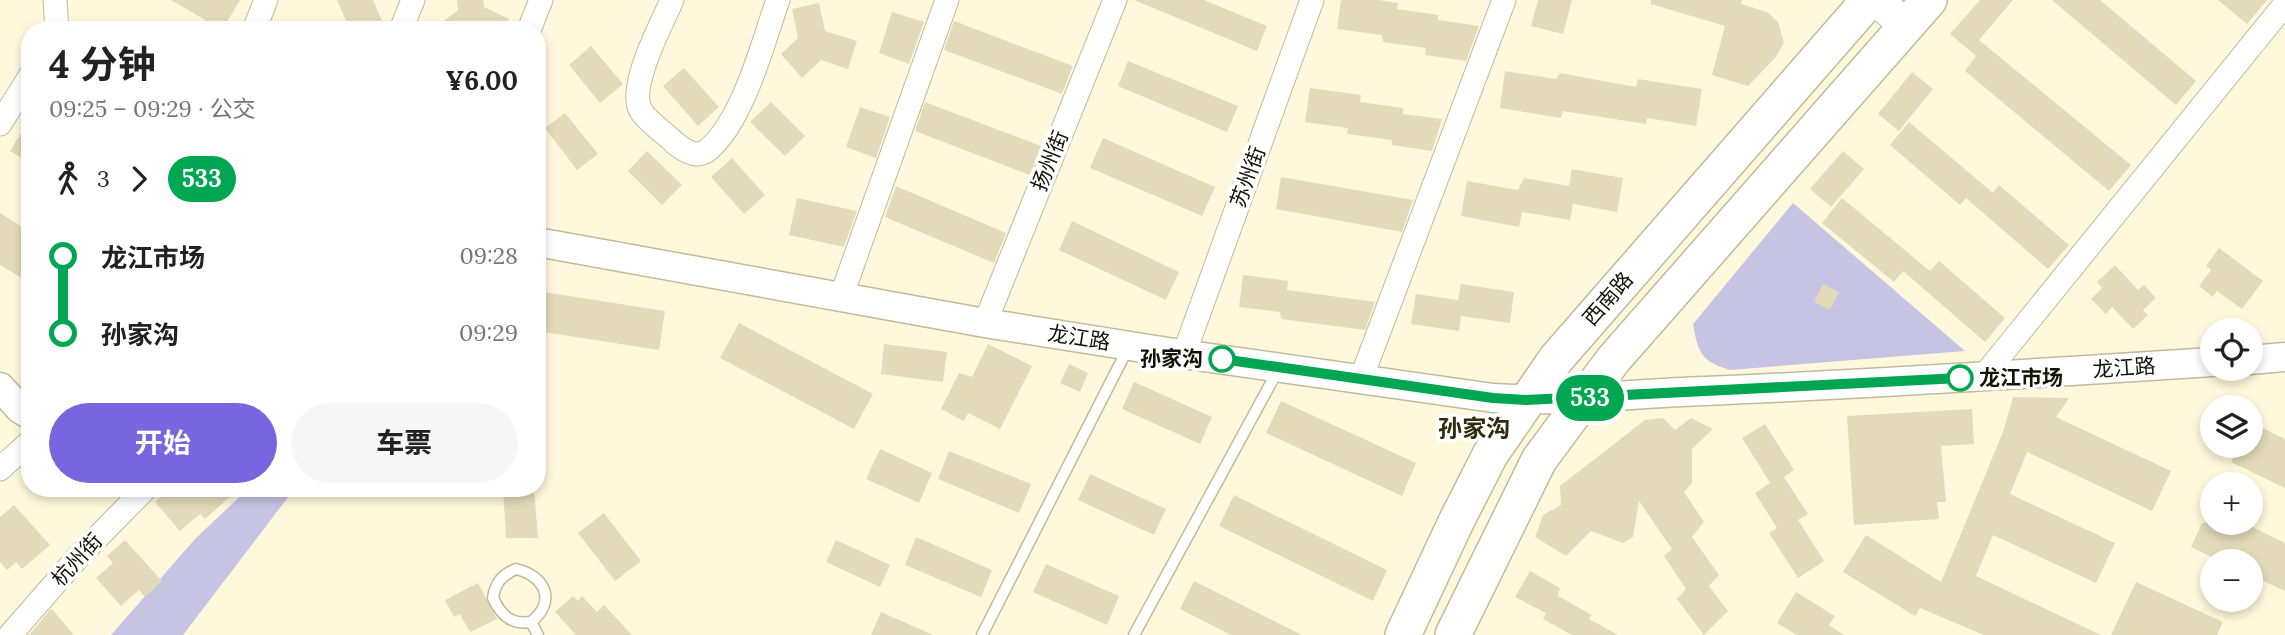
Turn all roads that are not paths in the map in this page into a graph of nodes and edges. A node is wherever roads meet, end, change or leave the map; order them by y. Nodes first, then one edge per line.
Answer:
1 (55, 0) edge
2 (266, 0) edge
3 (413, 0) edge
4 (541, 0) edge
5 (673, 0) edge
6 (778, 0) edge
7 (947, 0) edge
8 (1115, 0) edge
9 (1312, 0) edge
10 (1504, 0) edge
11 (1929, 0) edge
12 (1864, 1) edge
13 (2285, 4) edge
14 (56, 21) edge
15 (258, 21) edge
16 (405, 21) edge
17 (532, 21) edge
18 (1906, 26) junction
19 (21, 90) edge
20 (0, 124) edge
21 (546, 244) edge
22 (841, 297) junction
23 (985, 323) junction
24 (1130, 346) junction
25 (1184, 354) junction
26 (2285, 357) edge
27 (2263, 359) edge
28 (2200, 363) edge
29 (1279, 368) junction
30 (1983, 377) junction
31 (1361, 379) junction
32 (0, 387) edge
33 (1583, 399) junction
34 (1526, 400) junction
35 (21, 410) edge
36 (21, 450) edge
37 (0, 469) edge
38 (137, 497) edge
39 (531, 622) junction
40 (10, 635) edge
41 (538, 635) edge
42 (982, 635) edge
43 (1134, 635) edge
44 (1403, 635) edge
45 (1453, 635) edge

1 - 14 street
2 - 15 street
3 - 16 street
4 - 17 street
5 - 6 street
7 - 22 street
8 - 23 street, 扬州街
9 - 25 street, 苏州街
10 - 31 street
11 - 18 main road
12 - 18 main road
12 - 34 main road, 西南路
13 - 30 street
18 - 33 main road
19 - 20 street
21 - 22 street, 龙江路
22 - 23 street, 龙江路
23 - 24 street, 龙江路
24 - 25 street, 龙江路
24 - 42 lane
25 - 29 street, 龙江路
26 - 27 street
28 - 30 street, 龙江路
29 - 31 street, 龙江路
29 - 43 lane
30 - 33 street, 龙江路
31 - 34 street, 龙江路
32 - 35 street
33 - 34 street, 龙江路
33 - 45 main road
34 - 44 main road, 西南路
36 - 37 street
38 - 40 street, 杭州街
39 - 39 lane
39 - 41 lane

